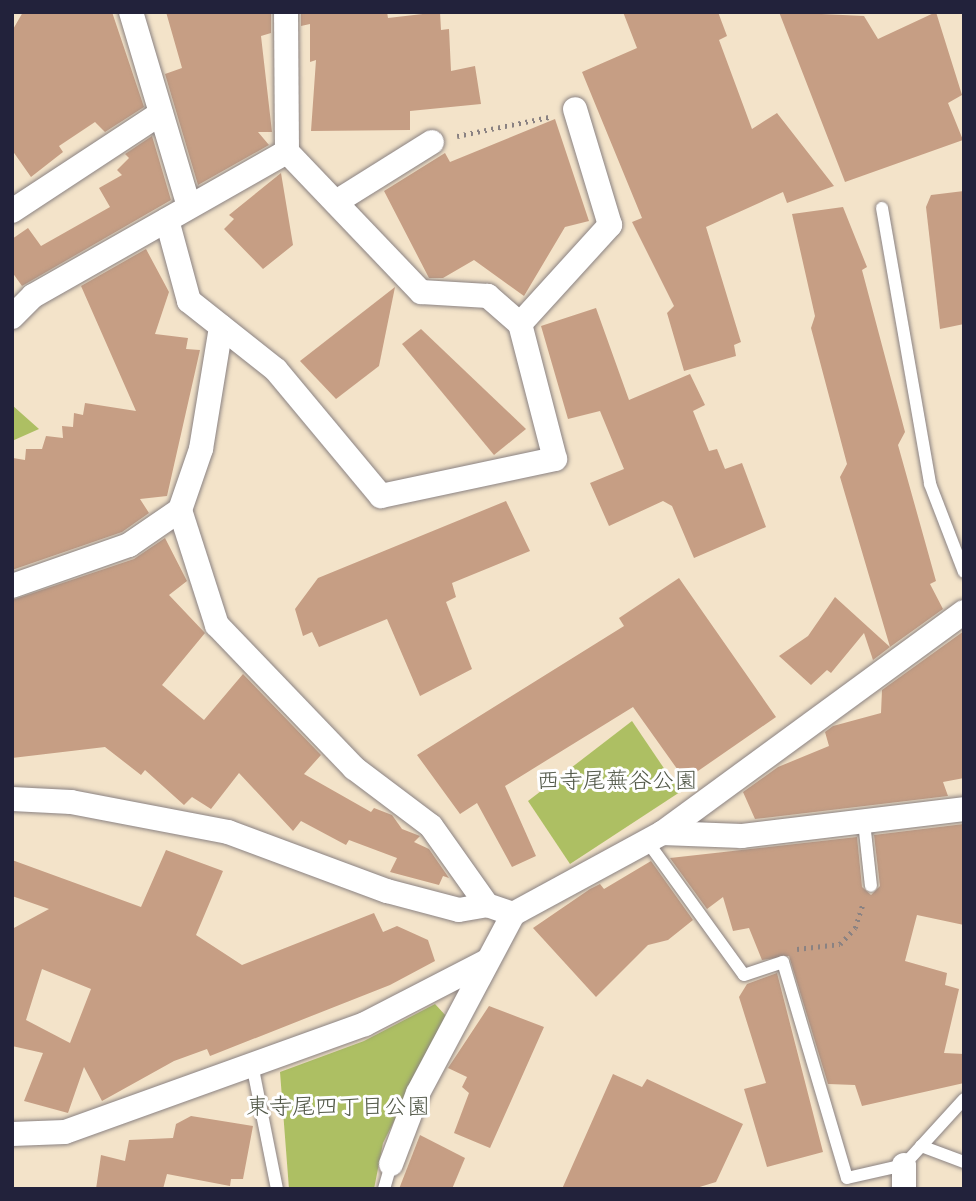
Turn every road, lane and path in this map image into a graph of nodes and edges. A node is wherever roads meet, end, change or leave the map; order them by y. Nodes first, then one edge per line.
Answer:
1 (131, 12) edge
2 (286, 12) edge
3 (575, 109) joint
4 (161, 113) junction
5 (432, 142) joint
6 (287, 152) junction
7 (336, 202) junction
8 (189, 207) junction
9 (882, 208) dead end
10 (12, 211) edge
11 (167, 220) junction
12 (12, 317) edge
13 (520, 324) junction
14 (221, 327) junction
15 (180, 510) junction
16 (964, 572) edge
17 (12, 586) edge
18 (964, 612) edge
19 (12, 799) edge
20 (964, 809) edge
21 (864, 822) junction
22 (655, 837) junction
23 (871, 886) joint
24 (487, 905) junction
25 (513, 914) junction
26 (487, 961) junction
27 (753, 972) junction
28 (252, 1064) junction
29 (964, 1099) edge
30 (12, 1134) edge
31 (922, 1146) junction
32 (964, 1162) edge
33 (391, 1164) joint
34 (904, 1177) edge
35 (277, 1189) edge
36 (384, 1189) edge

1 - 4 street
2 - 6 street
3 - 5 path
3 - 13 street
4 - 8 street
4 - 10 street
5 - 7 street
6 - 7 street
6 - 8 street
7 - 13 street
8 - 11 street
9 - 16 lane
11 - 12 street
11 - 14 street
13 - 14 street
14 - 15 street
15 - 17 street
15 - 24 street
18 - 22 street
19 - 24 street
20 - 21 street
21 - 22 street
21 - 23 lane
22 - 25 street
22 - 27 lane
23 - 27 path
24 - 25 street
25 - 26 street
26 - 28 street
26 - 33 street
27 - 34 lane
28 - 30 street
28 - 35 lane
29 - 31 lane
31 - 32 lane
31 - 34 lane
33 - 36 lane

